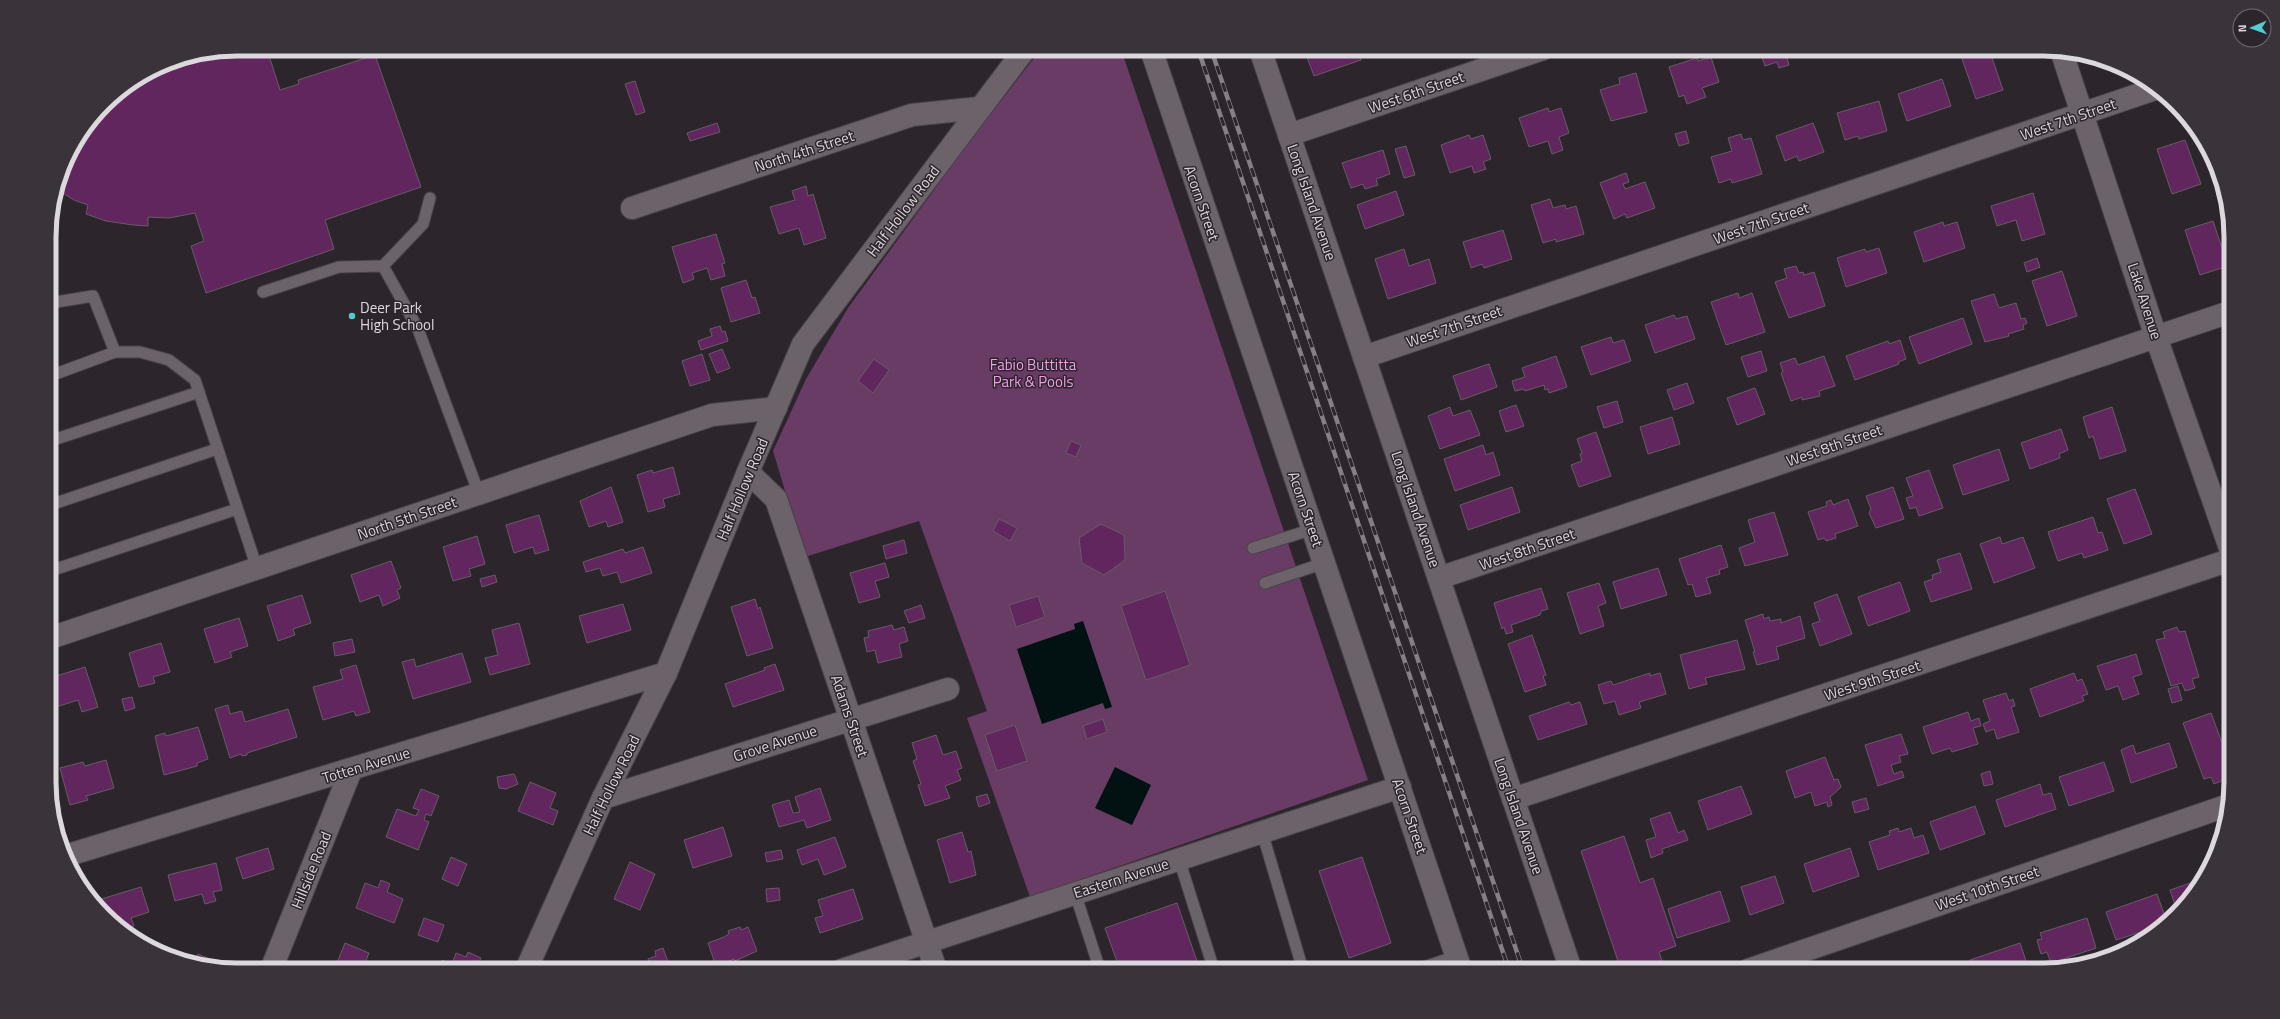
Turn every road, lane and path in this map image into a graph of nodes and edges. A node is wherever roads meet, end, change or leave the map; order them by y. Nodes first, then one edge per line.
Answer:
1 (1020, 56) edge
2 (1153, 56) edge
3 (1262, 56) edge
4 (1522, 56) edge
5 (2064, 58) edge
6 (2150, 91) edge
7 (979, 108) junction
8 (2084, 114) junction
9 (1289, 134) junction
10 (430, 198) dead end
11 (632, 208) dead end
12 (383, 266) junction
13 (263, 292) dead end
14 (56, 302) edge
15 (2224, 314) edge
16 (2156, 337) junction
17 (115, 352) junction
18 (1364, 357) junction
19 (56, 374) edge
20 (198, 392) junction
21 (771, 408) junction
22 (56, 439) edge
23 (217, 449) junction
24 (748, 472) junction
25 (479, 494) junction
26 (56, 503) edge
27 (237, 509) junction
28 (1312, 529) junction
29 (2224, 531) edge
30 (1253, 548) dead end
31 (2224, 562) edge
32 (1324, 564) junction
33 (257, 568) junction
34 (56, 569) edge
35 (1439, 578) junction
36 (1265, 583) dead end
37 (56, 636) edge
38 (666, 674) junction
39 (948, 689) dead end
40 (851, 718) junction
41 (351, 770) junction
42 (1400, 787) junction
43 (603, 798) junction
44 (1513, 799) junction
45 (2222, 807) edge
46 (1262, 832) junction
47 (71, 854) edge
48 (1179, 859) junction
49 (1075, 893) junction
50 (926, 942) junction
51 (274, 963) edge
52 (529, 963) edge
53 (863, 963) edge
54 (934, 963) edge
55 (1098, 963) edge
56 (1212, 963) edge
57 (1301, 963) edge
58 (1459, 963) edge
59 (1569, 963) edge
60 (1768, 963) edge

1 - 7 street, Half Hollow Road
2 - 28 street, Acorn Street
3 - 9 street, Long Island Avenue
4 - 9 street, West 6th Street
5 - 8 street, Lake Avenue
6 - 8 street, West 7th Street
7 - 11 street, North 4th Street
7 - 21 street, Half Hollow Road
8 - 16 street, Lake Avenue
8 - 18 street, West 7th Street
9 - 18 street, Long Island Avenue
10 - 12 lane
12 - 13 lane
12 - 25 lane
14 - 17 lane
15 - 16 street, West 8th Street
16 - 29 street, Lake Avenue
16 - 35 street, West 8th Street
17 - 19 lane
17 - 20 lane
18 - 35 street, Long Island Avenue
20 - 22 lane
20 - 23 lane
21 - 24 street, Half Hollow Road
21 - 25 street, North 5th Street
23 - 26 lane
23 - 27 lane
24 - 38 street, Half Hollow Road
24 - 40 street, Adams Street
25 - 33 street, North 5th Street
27 - 33 lane
27 - 34 lane
28 - 30 lane
28 - 32 street, Acorn Street
31 - 44 street, West 9th Street
32 - 36 lane
32 - 42 street, Acorn Street
33 - 37 street, North 5th Street
35 - 44 street, Long Island Avenue
38 - 41 street, Totten Avenue
38 - 43 street, Half Hollow Road
39 - 40 street, Grove Avenue
40 - 43 street, Grove Avenue
40 - 50 street, Adams Street
41 - 47 street, Totten Avenue
41 - 51 street, Hillside Road
42 - 46 street, Eastern Avenue
42 - 58 street, Acorn Street
43 - 52 street, Half Hollow Road
44 - 59 street, Long Island Avenue
45 - 60 street, West 10th Street
46 - 48 street, Eastern Avenue
46 - 57 lane
48 - 49 street, Eastern Avenue
48 - 56 lane
49 - 50 street, Eastern Avenue
49 - 55 lane
50 - 53 street, Eastern Avenue
50 - 54 street, Adams Street

